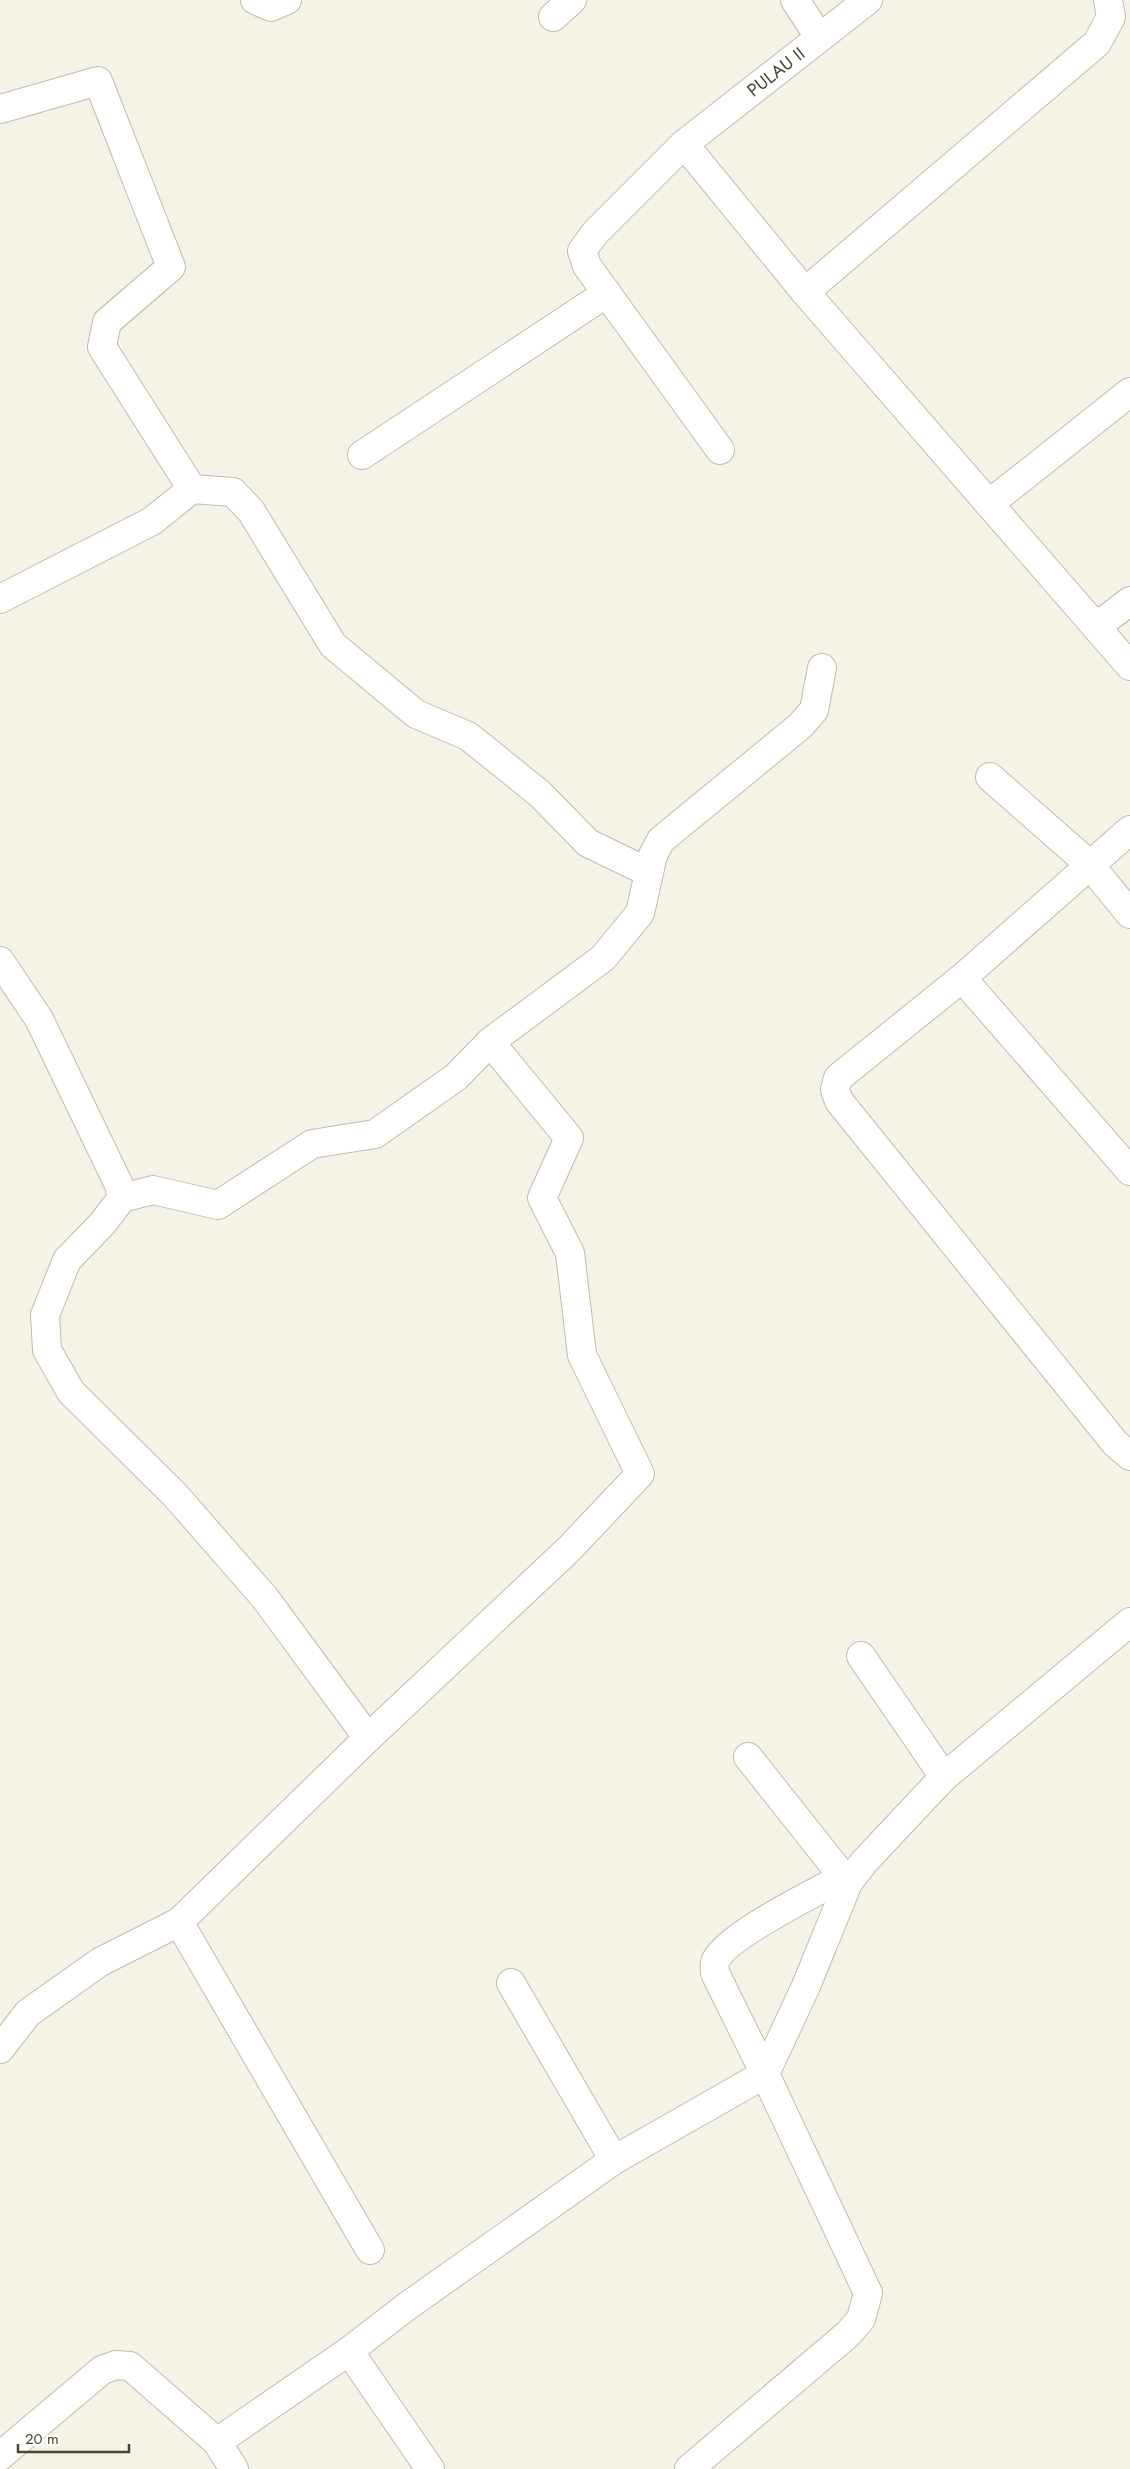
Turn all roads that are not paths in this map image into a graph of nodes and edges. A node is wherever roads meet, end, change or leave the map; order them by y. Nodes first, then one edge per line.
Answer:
1 (255, 0) edge
2 (287, 0) edge
3 (795, 0) edge
4 (868, 0) edge
5 (1108, 0) edge
6 (819, 37) junction
7 (0, 109) edge
8 (684, 144) junction
9 (805, 292) junction
10 (607, 293) junction
11 (1130, 392) edge
12 (720, 450) dead end
13 (362, 455) dead end
14 (192, 489) junction
15 (989, 504) junction
16 (0, 599) edge
17 (1130, 601) edge
18 (1096, 627) junction
19 (1130, 666) edge
20 (822, 668) dead end
21 (990, 776) dead end
22 (1130, 830) edge
23 (1089, 864) junction
24 (648, 872) junction
25 (1130, 914) edge
26 (0, 961) edge
27 (962, 978) junction
28 (490, 1042) junction
29 (1130, 1171) edge
30 (122, 1198) junction
31 (1130, 1456) edge
32 (1130, 1622) edge
33 (861, 1656) dead end
34 (368, 1738) junction
35 (748, 1757) dead end
36 (944, 1777) junction
37 (845, 1881) junction
38 (178, 1922) junction
39 (512, 1983) dead end
40 (0, 2049) edge
41 (765, 2074) junction
42 (614, 2160) junction
43 (370, 2250) dead end
44 (348, 2352) junction
45 (217, 2442) junction
46 (0, 2456) edge
47 (234, 2469) edge
48 (430, 2469) edge
49 (689, 2469) edge

1 - 2 street
3 - 6 street
4 - 6 street, PULAU II
5 - 9 street
6 - 8 street, PULAU II
7 - 14 street
8 - 9 street
8 - 10 street, PULAU II
9 - 15 street
10 - 12 street
10 - 13 street
11 - 15 street
14 - 16 street
14 - 24 street
15 - 18 street
17 - 18 street
18 - 19 street
20 - 24 street
21 - 23 street
22 - 23 street
23 - 25 street
23 - 27 street
24 - 28 street
26 - 30 street
27 - 29 street
27 - 31 street
28 - 30 street
28 - 34 street
30 - 34 street
32 - 36 street
33 - 36 street
34 - 38 street
35 - 37 street
36 - 37 street
37 - 41 street
37 - 41 street
38 - 40 street
38 - 43 street
39 - 42 street
41 - 42 street
41 - 49 street
42 - 44 street
44 - 45 street
44 - 48 street
45 - 46 street
45 - 47 street

